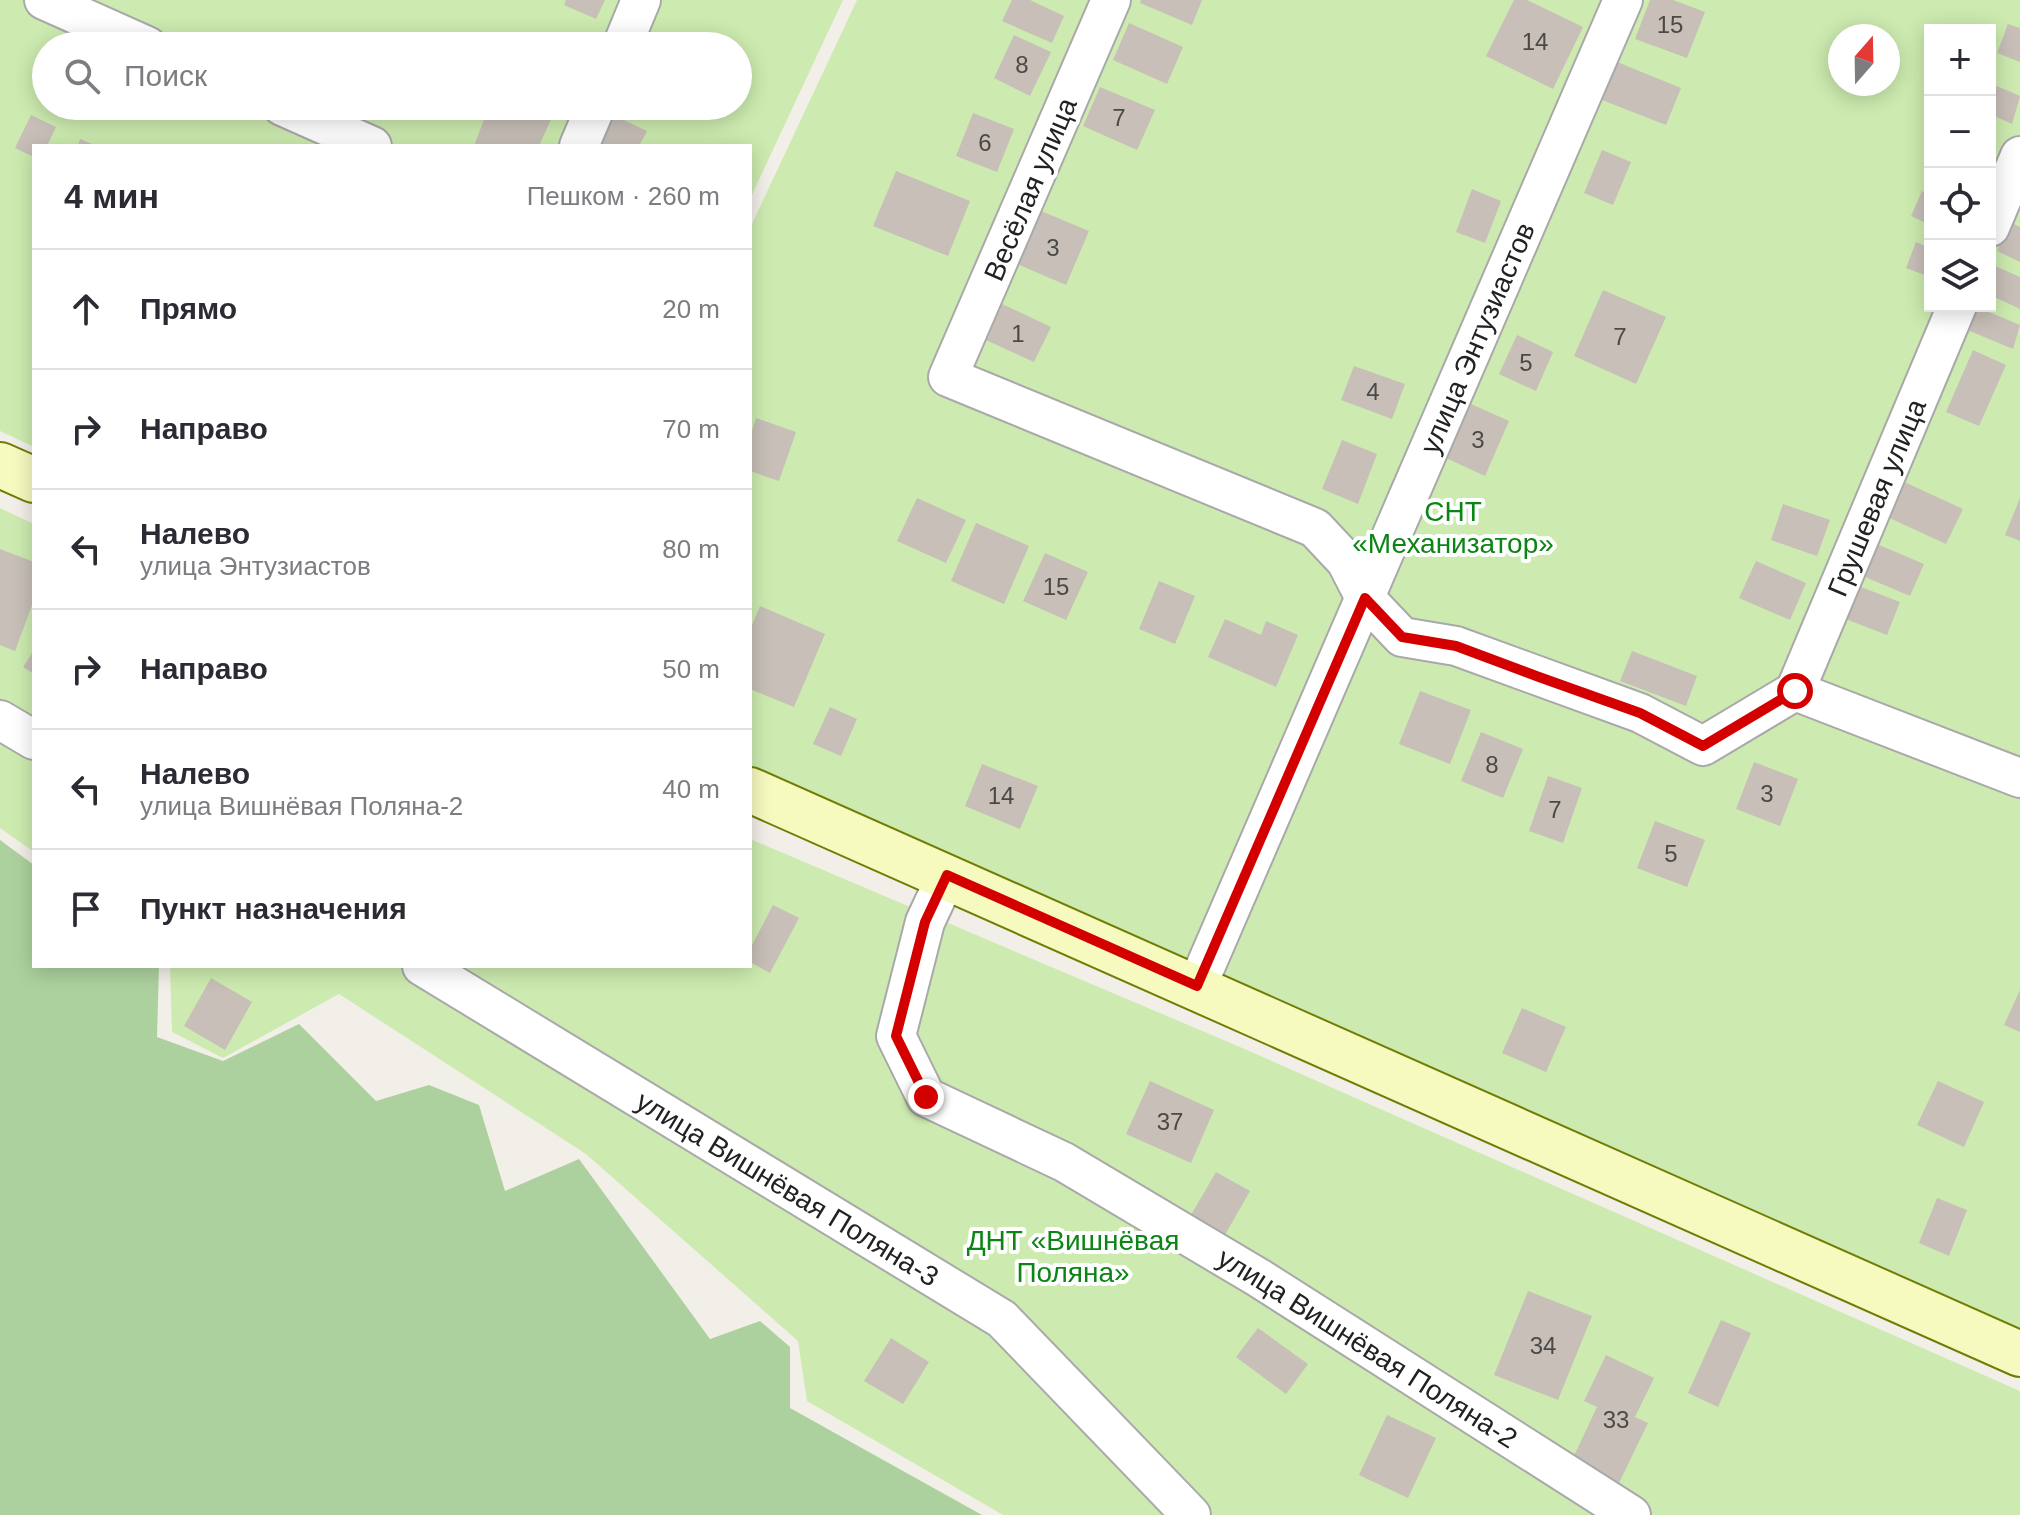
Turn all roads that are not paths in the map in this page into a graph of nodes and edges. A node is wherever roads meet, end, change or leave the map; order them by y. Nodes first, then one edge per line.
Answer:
1 (641, 0) edge
2 (1111, 0) edge
3 (1623, 0) edge
4 (66, 5) edge
5 (119, 32) edge
6 (628, 32) edge
7 (314, 120) edge
8 (590, 120) edge
9 (368, 144) edge
10 (580, 144) edge
11 (2020, 156) edge
12 (1996, 213) edge
13 (1954, 312) edge
14 (0, 465) edge
15 (32, 479) edge
16 (1365, 598) junction
17 (1795, 691) junction
18 (0, 720) edge
19 (32, 739) edge
20 (2020, 778) edge
21 (752, 791) edge
22 (947, 875) junction
23 (425, 968) edge
24 (1197, 986) junction
25 (2020, 1354) edge
26 (1191, 1515) edge
27 (1631, 1515) edge

1 - 6 street
2 - 16 street, Весёлая улица
3 - 16 street, улица Энтузиастов
4 - 5 street
7 - 9 street
8 - 10 street
11 - 12 street
13 - 17 street, Грушевая улица
14 - 15 main road
16 - 17 street
16 - 24 street, улица Энтузиастов
17 - 20 street
18 - 19 street
21 - 22 main road
22 - 24 main road
22 - 27 street, улица Вишнёвая Поляна-2
23 - 26 street, улица Вишнёвая Поляна-3
24 - 25 main road

